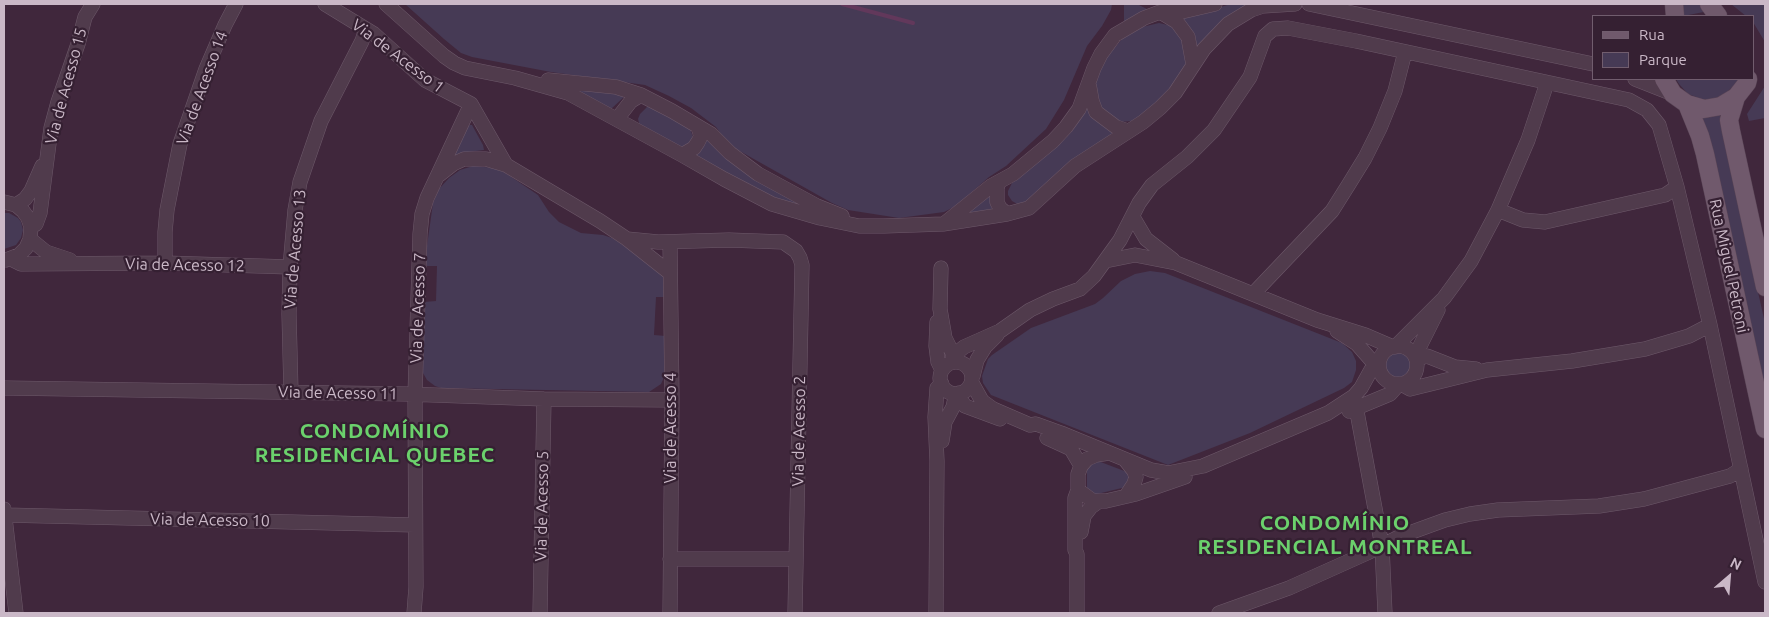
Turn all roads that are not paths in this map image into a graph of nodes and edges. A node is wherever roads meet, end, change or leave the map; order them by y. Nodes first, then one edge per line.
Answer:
1 (93, 4) edge
2 (236, 4) edge
3 (325, 4) edge
4 (386, 4) edge
5 (1215, 4) edge
6 (1295, 4) edge
7 (1309, 4) edge
8 (1709, 4) edge
9 (82, 10) edge
10 (1160, 12) junction
11 (1717, 15) edge
12 (366, 29) junction
13 (1405, 52) junction
14 (1193, 64) junction
15 (1592, 64) edge
16 (515, 78) junction
17 (1637, 80) edge
18 (1665, 80) edge
19 (1748, 80) edge
20 (1089, 83) junction
21 (1547, 83) junction
22 (641, 95) junction
23 (1736, 97) junction
24 (1680, 99) junction
25 (471, 104) junction
26 (617, 119) junction
27 (698, 127) junction
28 (1128, 131) junction
29 (47, 154) junction
30 (682, 155) junction
31 (506, 165) junction
32 (437, 177) junction
33 (999, 182) junction
34 (1678, 187) junction
35 (10, 203) edge
36 (1498, 210) junction
37 (1007, 214) junction
38 (1132, 217) junction
39 (943, 224) junction
40 (884, 226) junction
41 (31, 233) junction
42 (627, 239) junction
43 (670, 242) junction
44 (7, 260) edge
45 (1105, 262) junction
46 (81, 263) junction
47 (165, 263) junction
48 (1176, 263) junction
49 (290, 267) junction
50 (941, 268) dead end
51 (670, 273) junction
52 (1765, 287) edge
53 (1253, 294) junction
54 (1444, 298) junction
55 (940, 309) junction
56 (1317, 320) junction
57 (942, 323) junction
58 (1710, 325) junction
59 (1000, 331) junction
60 (970, 343) junction
61 (1394, 347) junction
62 (1416, 358) junction
63 (1379, 364) junction
64 (948, 366) junction
65 (1486, 370) junction
66 (972, 379) junction
67 (942, 384) junction
68 (1400, 384) junction
69 (4, 388) edge
70 (291, 392) junction
71 (958, 394) junction
72 (415, 395) junction
73 (544, 399) junction
74 (672, 400) junction
75 (1356, 402) junction
76 (1012, 417) junction
77 (1030, 425) junction
78 (1765, 430) edge
79 (1110, 453) junction
80 (1124, 459) junction
81 (937, 461) junction
82 (1081, 466) junction
83 (1203, 466) junction
84 (1741, 469) junction
85 (1078, 490) junction
86 (1126, 496) junction
87 (1098, 502) junction
88 (4, 512) edge
89 (415, 525) junction
90 (1382, 546) junction
91 (1077, 554) junction
92 (796, 559) junction
93 (670, 560) junction
94 (1765, 582) edge
95 (16, 613) edge
96 (414, 613) edge
97 (540, 613) edge
98 (670, 613) edge
99 (795, 613) edge
100 (936, 613) edge
101 (1077, 613) edge
102 (1219, 613) edge
103 (1385, 613) edge

1 - 9 street, Via de Acesso 15
2 - 47 street, Via de Acesso 14
3 - 12 street, Via de Acesso 1
4 - 16 street
5 - 10 street
6 - 14 street
7 - 15 street
8 - 11 main road
9 - 29 street, Via de Acesso 15
10 - 14 street
10 - 20 street
12 - 25 street, Via de Acesso 1
12 - 49 street, Via de Acesso 13
13 - 21 street
13 - 38 street
13 - 53 street
14 - 28 street
16 - 22 street
16 - 26 street
17 - 24 street
18 - 24 main road, Rua Miguel Petroni
19 - 23 main road
20 - 28 street
20 - 33 street
21 - 34 street
21 - 36 street
22 - 26 street
22 - 27 street
23 - 24 main road
23 - 52 main road, Rua Miguel Petroni
24 - 78 main road, Rua Miguel Petroni
25 - 31 street
25 - 32 street, Via de Acesso 7
26 - 30 street
27 - 30 street
27 - 40 street
28 - 37 street
29 - 35 street, Via de Acesso 15
29 - 41 street, Via de Acesso 15
30 - 40 street
31 - 32 street
31 - 42 street
32 - 72 street, Via de Acesso 7
33 - 37 street
33 - 39 street
34 - 36 street
34 - 58 street
35 - 41 street
36 - 54 street
37 - 39 street
38 - 45 street
38 - 48 street
39 - 40 street
41 - 44 street, Via de Acesso 15
41 - 46 street, Via de Acesso 12
42 - 43 street
42 - 51 street
43 - 51 street, Via de Acesso 4
43 - 92 street, Via de Acesso 2
44 - 46 street, Via de Acesso 12
45 - 48 street
45 - 59 street
46 - 47 street, Via de Acesso 12
47 - 49 street, Via de Acesso 12
48 - 53 street
49 - 70 street, Via de Acesso 13
50 - 55 street
51 - 74 street, Via de Acesso 4
53 - 56 street
54 - 61 street
54 - 62 street
55 - 57 street
55 - 64 street
56 - 61 street
56 - 63 street
57 - 60 street
57 - 64 street
58 - 65 street
58 - 84 street
59 - 60 street
59 - 66 street
60 - 64 street
61 - 62 street
61 - 63 street
62 - 65 street
62 - 68 street
63 - 68 street
63 - 75 street
64 - 66 street
64 - 67 street
65 - 68 street
66 - 71 street
66 - 76 street
67 - 71 street
67 - 81 street
68 - 75 street
69 - 70 street, Via de Acesso 11
70 - 72 street, Via de Acesso 11
71 - 76 street
71 - 81 street
72 - 73 street, Via de Acesso 11
72 - 89 street, Via de Acesso 7
73 - 74 street, Via de Acesso 11
73 - 97 street, Via de Acesso 5
74 - 93 street, Via de Acesso 4
75 - 83 street
75 - 90 street
76 - 77 street
77 - 79 street
77 - 82 street
79 - 80 street
79 - 82 street
80 - 83 street
80 - 86 street
81 - 100 street
82 - 85 street
83 - 86 street
84 - 90 street
84 - 94 street
85 - 87 street
85 - 91 street
86 - 87 street
87 - 91 street
88 - 89 street, Via de Acesso 10
88 - 95 street
89 - 96 street, Via de Acesso 7
90 - 102 street
90 - 103 street
91 - 101 street
92 - 93 street
92 - 99 street, Via de Acesso 2
93 - 98 street, Via de Acesso 4

